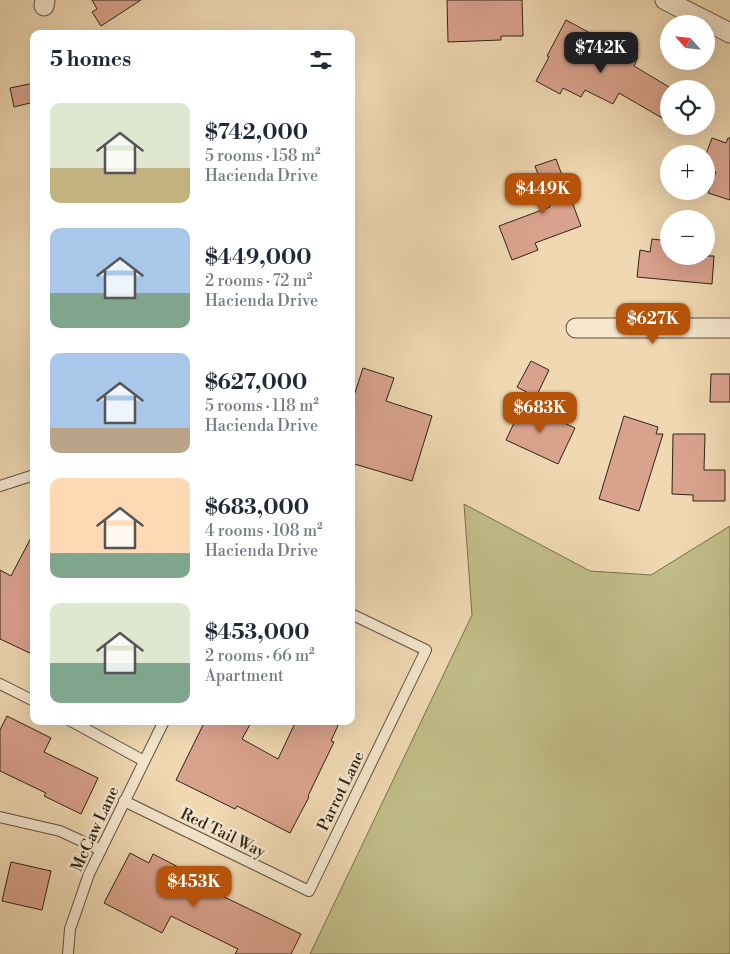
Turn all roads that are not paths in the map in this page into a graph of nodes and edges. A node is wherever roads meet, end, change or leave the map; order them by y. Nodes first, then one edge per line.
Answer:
1 (665, 0) edge
2 (730, 33) edge
3 (576, 328) dead end
4 (730, 328) edge
5 (30, 476) edge
6 (0, 486) edge
7 (355, 616) edge
8 (0, 684) edge
9 (30, 699) edge
10 (78, 725) edge
11 (162, 725) edge
12 (144, 761) junction
13 (124, 801) junction
14 (0, 817) edge
15 (100, 850) junction
16 (309, 892) joint
17 (68, 954) edge

1 - 2 street
3 - 4 street
5 - 6 lane
7 - 16 lane, Parrot Lane
8 - 9 lane
10 - 12 lane
11 - 12 lane, McCaw Lane
12 - 13 lane, McCaw Lane
13 - 15 lane, McCaw Lane
13 - 16 lane, Red Tail Way
14 - 15 lane
15 - 17 lane, McCaw Lane

